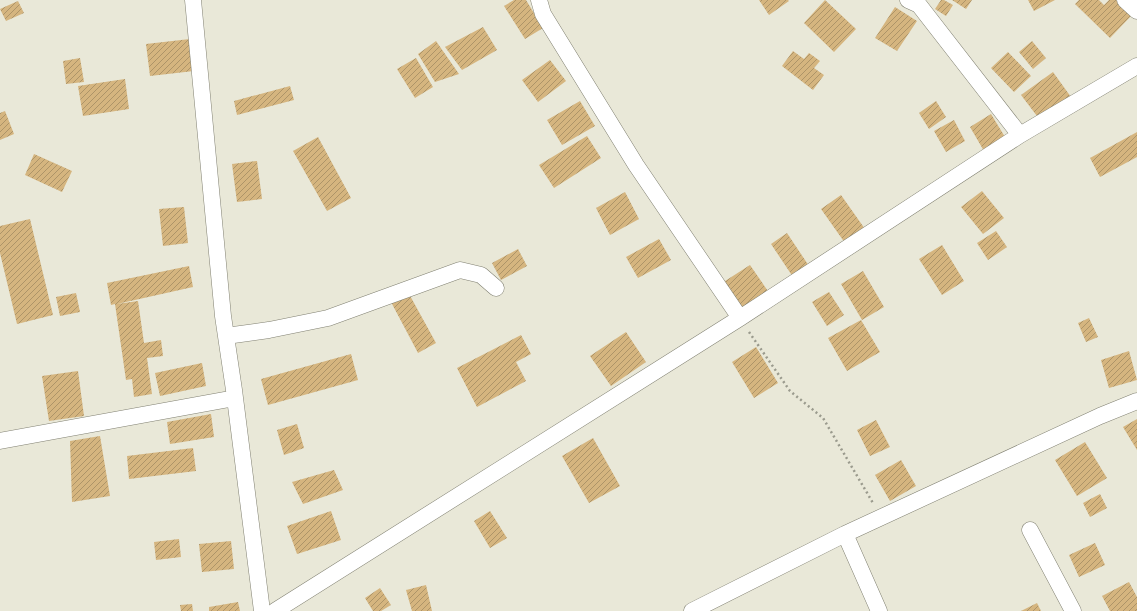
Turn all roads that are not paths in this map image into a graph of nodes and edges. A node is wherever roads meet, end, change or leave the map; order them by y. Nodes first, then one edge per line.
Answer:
1 (192, 0) edge
2 (540, 0) edge
3 (908, 0) edge
4 (1126, 0) edge
5 (1137, 11) edge
6 (1137, 66) edge
7 (1020, 135) junction
8 (496, 288) dead end
9 (740, 318) junction
10 (226, 336) junction
11 (235, 398) junction
12 (1137, 401) edge
13 (0, 441) edge
14 (1030, 530) dead end
15 (845, 534) junction
16 (262, 611) edge
17 (275, 611) edge
18 (692, 611) edge
19 (880, 611) edge
20 (1073, 611) edge

1 - 10 street
2 - 9 street
3 - 7 street
4 - 5 street
6 - 7 street
7 - 9 street
8 - 10 street
9 - 17 street
10 - 11 street
11 - 13 street
11 - 16 street
12 - 15 street
14 - 20 street
15 - 18 street
15 - 19 street

